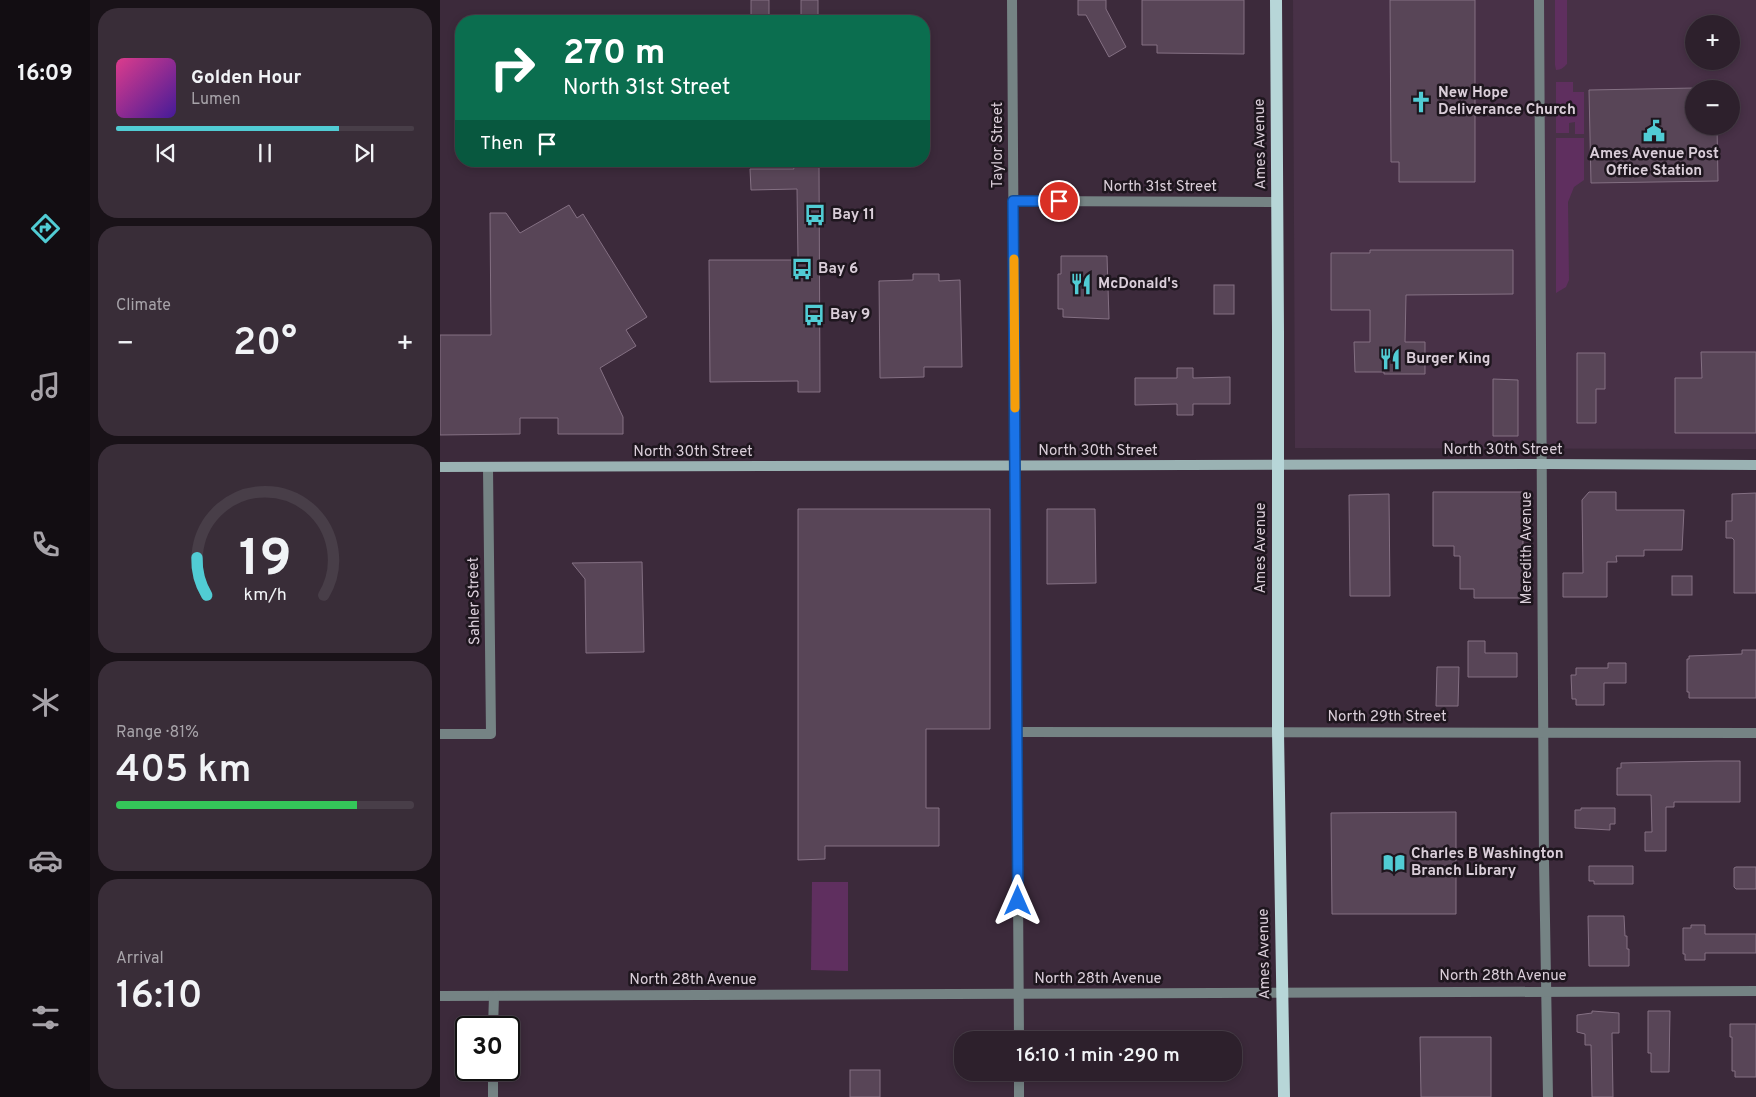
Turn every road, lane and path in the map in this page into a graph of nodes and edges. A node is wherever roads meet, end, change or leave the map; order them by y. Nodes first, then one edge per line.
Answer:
1 (1012, 0) edge
2 (1276, 0) edge
3 (1539, 0) edge
4 (1013, 201) junction
5 (1278, 202) junction
6 (1542, 464) junction
7 (1016, 466) junction
8 (1278, 466) junction
9 (1756, 466) edge
10 (440, 467) edge
11 (488, 468) junction
12 (1018, 732) junction
13 (1278, 732) junction
14 (1543, 732) junction
15 (1756, 733) edge
16 (440, 734) edge
17 (1546, 990) junction
18 (1756, 990) edge
19 (1282, 993) junction
20 (1019, 994) junction
21 (440, 996) edge
22 (494, 996) junction
23 (494, 1016) edge
24 (1019, 1031) edge
25 (493, 1081) edge
26 (1019, 1081) edge
27 (493, 1097) edge
28 (1019, 1097) edge
29 (1284, 1097) edge
30 (1548, 1097) edge

1 - 4 street, Taylor Street
2 - 5 main road, Ames Avenue
3 - 6 street, Meredith Avenue
4 - 5 street, North 31st Street
4 - 7 street, Taylor Street
5 - 8 main road, Ames Avenue
6 - 8 main road, North 30th Street
6 - 9 main road, North 30th Street
6 - 14 street, Meredith Avenue
7 - 8 main road, North 30th Street
7 - 11 main road, North 30th Street
7 - 12 street, Taylor Street
8 - 13 main road, Ames Avenue
10 - 11 main road, North 30th Street
11 - 16 street, Sahler Street
12 - 13 street, North 29th Street
12 - 20 street, Taylor Street
13 - 14 street, North 29th Street
13 - 19 main road, Ames Avenue
14 - 15 street, North 29th Street
14 - 17 street, Meredith Avenue
17 - 18 street, North 28th Avenue
17 - 19 street, North 28th Avenue
17 - 30 street, Meredith Avenue
19 - 20 street, North 28th Avenue
19 - 29 main road, Ames Avenue
20 - 22 street, North 28th Avenue
20 - 24 street, Taylor Street
21 - 22 street, North 28th Avenue
22 - 23 street
25 - 27 street
26 - 28 street

